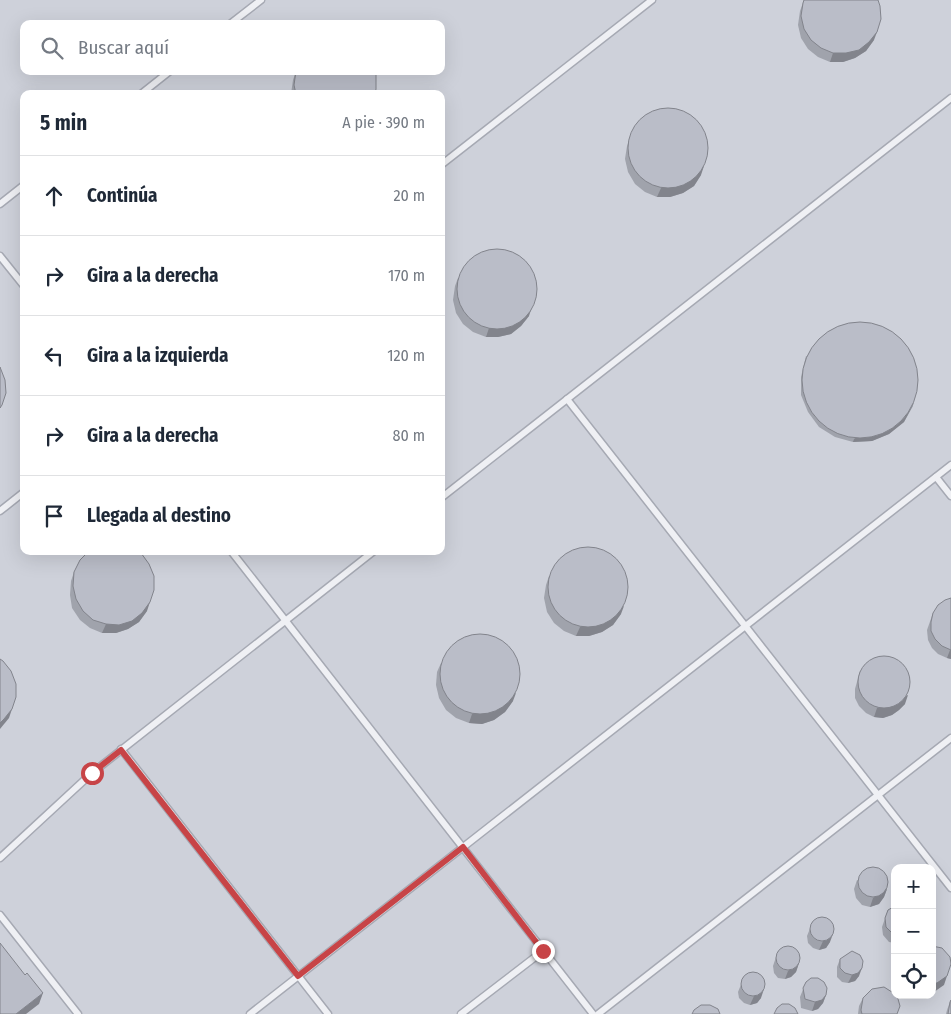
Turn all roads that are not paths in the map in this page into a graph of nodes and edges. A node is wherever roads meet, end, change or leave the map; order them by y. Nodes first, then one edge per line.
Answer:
1 (261, 0) edge
2 (652, 0) edge
3 (235, 20) edge
4 (165, 75) edge
5 (146, 90) edge
6 (951, 98) edge
7 (445, 162) edge
8 (20, 188) edge
9 (0, 204) edge
10 (0, 256) edge
11 (20, 281) edge
12 (567, 399) junction
13 (951, 465) edge
14 (936, 477) junction
15 (20, 495) edge
16 (445, 495) edge
17 (951, 496) edge
18 (0, 511) edge
19 (234, 555) edge
20 (369, 555) edge
21 (286, 621) junction
22 (745, 626) junction
23 (951, 738) edge
24 (121, 750) junction
25 (878, 795) junction
26 (463, 847) junction
27 (0, 858) edge
28 (951, 888) edge
29 (0, 915) edge
30 (543, 951) junction
31 (298, 976) junction
32 (78, 1014) edge
33 (250, 1014) edge
34 (328, 1014) edge
35 (461, 1014) edge
36 (593, 1014) edge
37 (598, 1014) edge

1 - 3 lane
2 - 7 lane
4 - 5 lane
6 - 12 lane
8 - 9 lane
10 - 11 lane
12 - 16 lane
12 - 22 lane
13 - 14 lane
14 - 17 lane
14 - 22 lane
15 - 18 lane
19 - 21 lane
20 - 21 lane
21 - 24 lane
21 - 26 lane
22 - 25 lane
22 - 26 lane
23 - 25 lane
24 - 27 lane
24 - 31 lane
25 - 28 lane
25 - 37 lane
26 - 30 lane
26 - 31 lane
29 - 32 lane
30 - 35 lane
30 - 36 lane
31 - 33 lane
31 - 34 lane

